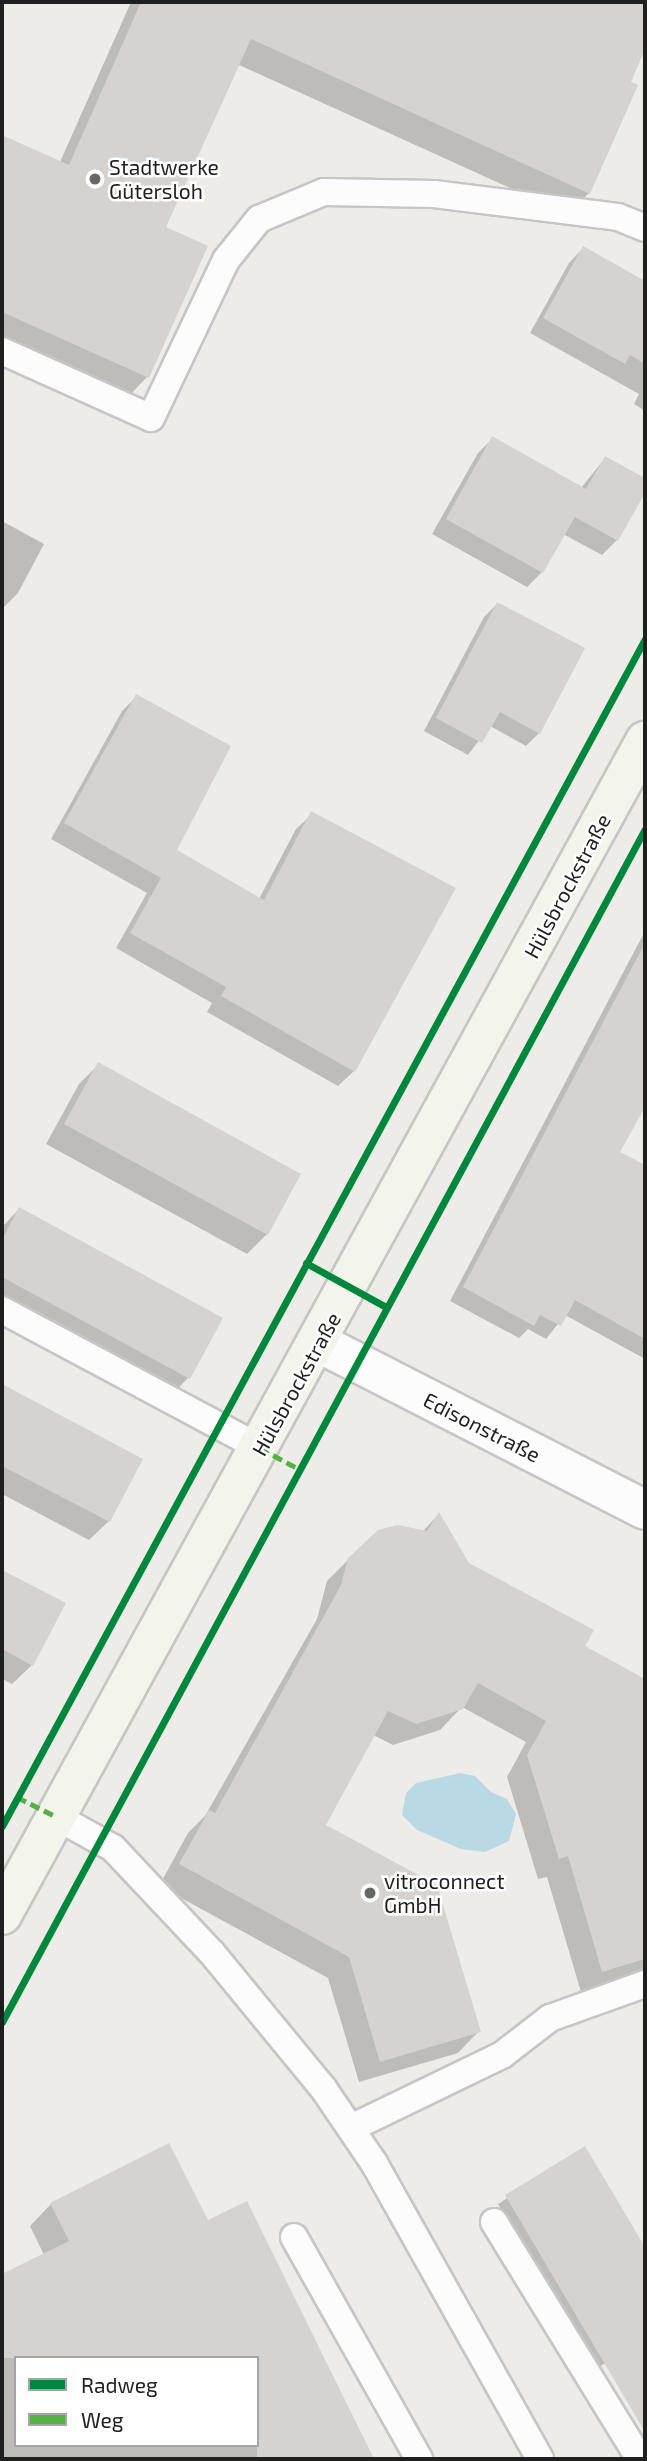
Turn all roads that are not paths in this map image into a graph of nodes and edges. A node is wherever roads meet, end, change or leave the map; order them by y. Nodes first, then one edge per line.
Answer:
1 (645, 228) edge
2 (2, 351) edge
3 (645, 741) edge
4 (2, 1310) edge
5 (319, 1343) junction
6 (260, 1448) junction
7 (645, 1510) edge
8 (55, 1816) junction
9 (2, 1915) edge
10 (645, 1984) edge
11 (351, 2129) junction
12 (495, 2222) dead end
13 (294, 2237) dead end
14 (419, 2459) edge
15 (540, 2459) edge
16 (640, 2459) edge

1 - 2 lane
3 - 5 street, Hülsbrockstraße
4 - 6 lane
5 - 6 street, Hülsbrockstraße
5 - 7 street, Edisonstraße
6 - 8 street, Hülsbrockstraße
8 - 9 street, Hülsbrockstraße
8 - 11 lane
10 - 11 lane
11 - 15 lane
12 - 16 lane
13 - 14 lane

